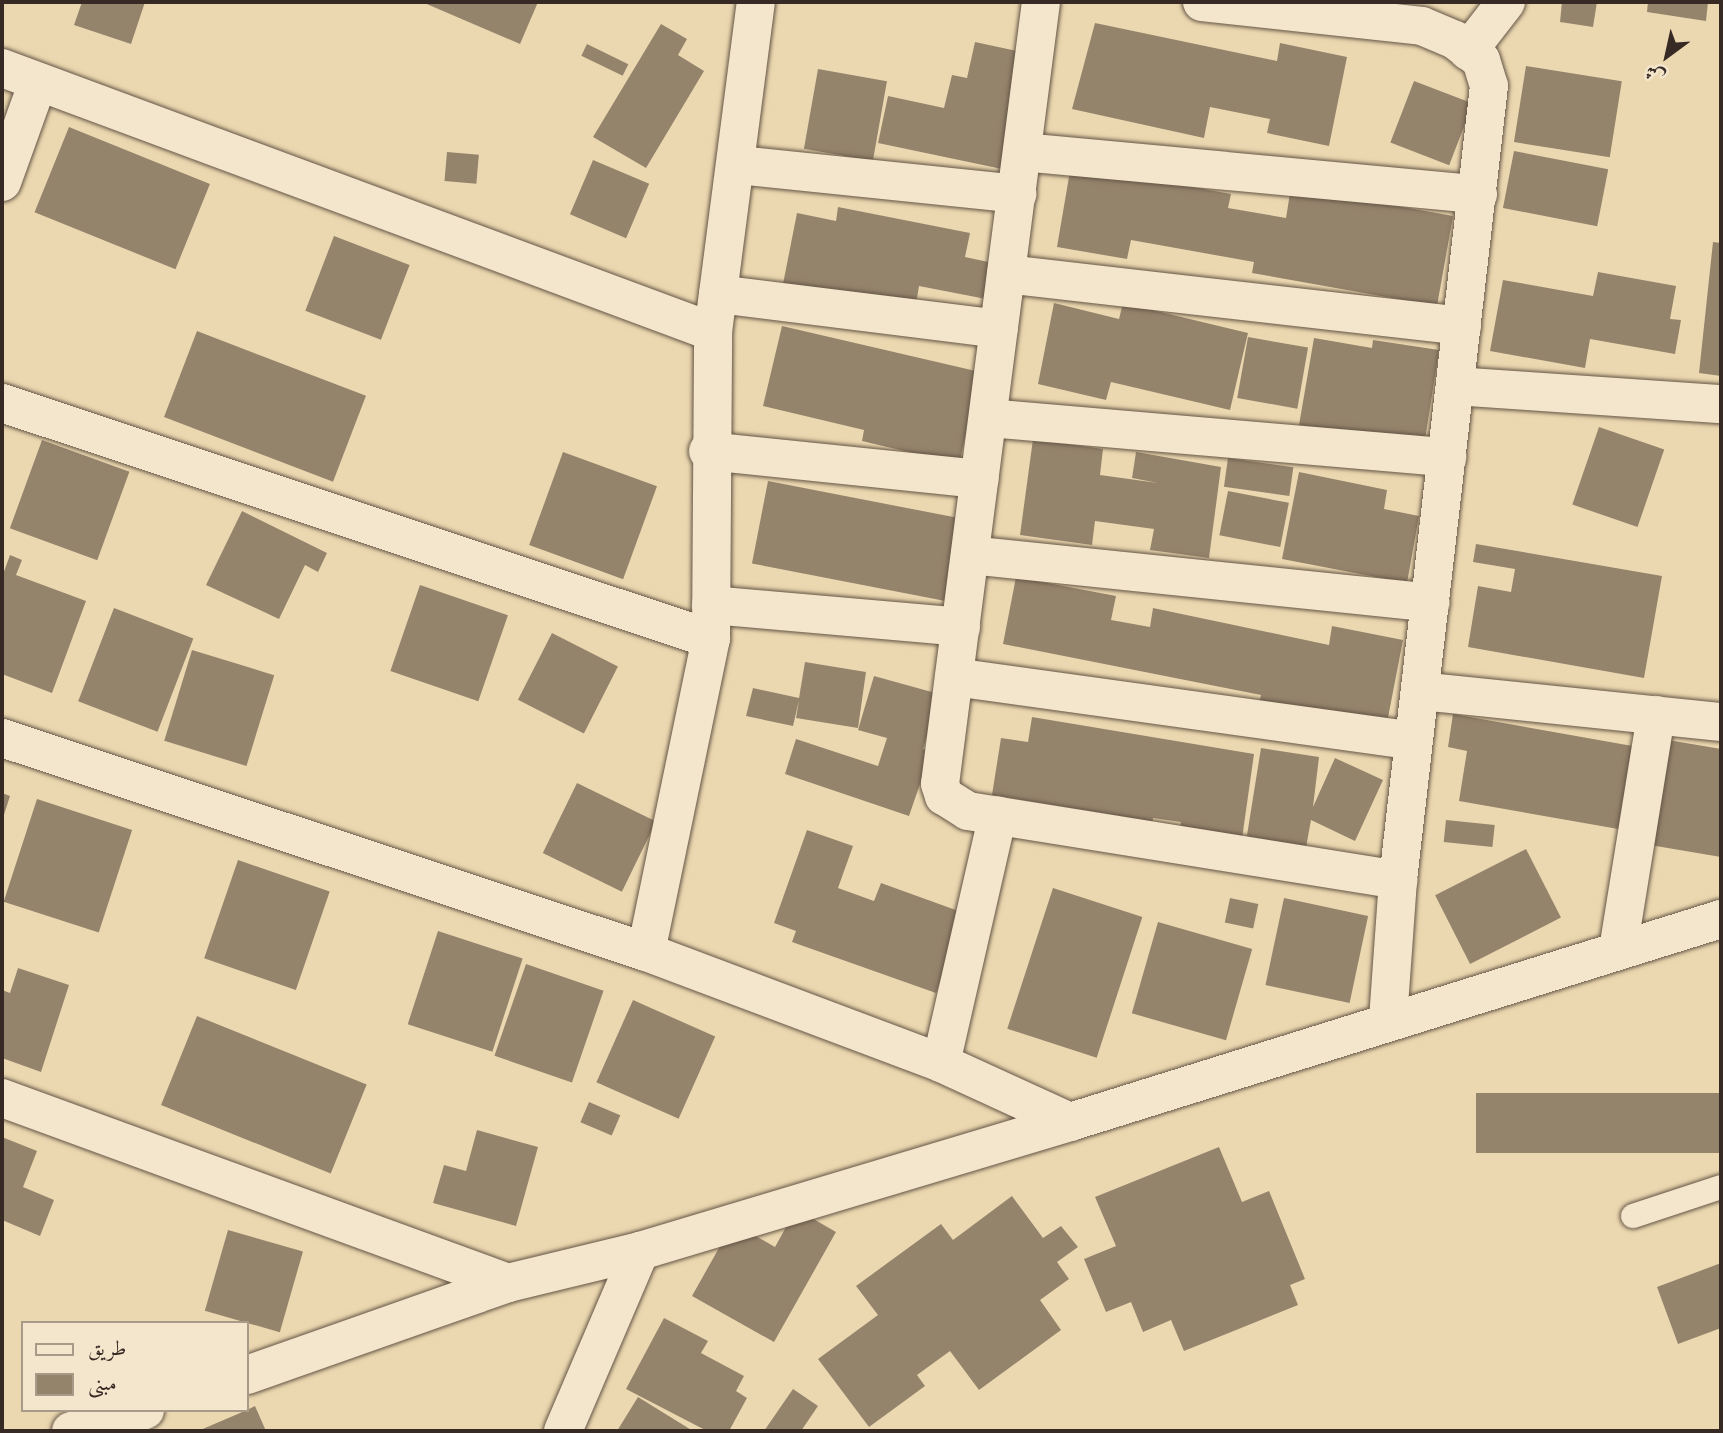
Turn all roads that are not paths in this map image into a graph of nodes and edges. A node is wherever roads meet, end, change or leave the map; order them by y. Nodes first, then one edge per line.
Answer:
1 (756, 2) edge
2 (1041, 2) edge
3 (1202, 2) edge
4 (1506, 2) edge
5 (1468, 51) junction
6 (2, 68) edge
7 (38, 82) junction
8 (1022, 152) junction
9 (738, 165) junction
10 (2, 182) edge
11 (1017, 194) junction
12 (1478, 194) junction
13 (1006, 274) junction
14 (718, 294) junction
15 (1462, 326) junction
16 (999, 330) junction
17 (713, 332) junction
18 (1455, 386) junction
19 (2, 403) edge
20 (1721, 404) edge
21 (988, 418) junction
22 (708, 451) junction
23 (1447, 457) junction
24 (980, 479) junction
25 (970, 555) junction
26 (1430, 603) junction
27 (711, 622) junction
28 (961, 627) junction
29 (954, 677) junction
30 (1420, 691) junction
31 (1656, 715) junction
32 (1721, 722) edge
33 (2, 738) edge
34 (1414, 741) junction
35 (998, 815) junction
36 (1398, 880) junction
37 (1721, 919) edge
38 (1618, 950) junction
39 (646, 952) junction
40 (1388, 1019) junction
41 (941, 1063) junction
42 (2, 1098) edge
43 (1070, 1122) junction
44 (1721, 1187) edge
45 (1633, 1216) dead end
46 (640, 1251) junction
47 (508, 1283) junction
48 (248, 1375) edge
49 (140, 1412) edge
50 (94, 1429) edge
51 (563, 1431) edge

1 - 9 street
2 - 8 street
3 - 5 street
4 - 5 street
5 - 12 street
6 - 7 street
7 - 10 street
7 - 17 street
8 - 11 street
8 - 12 street
9 - 11 street
9 - 14 street
11 - 13 street
12 - 15 street
13 - 15 street
13 - 16 street
14 - 16 street
14 - 17 street
15 - 18 street
16 - 21 street
17 - 22 street
18 - 20 street
18 - 23 street
19 - 27 street
21 - 23 street
21 - 24 street
22 - 24 street
22 - 27 street
23 - 26 street
24 - 25 street
25 - 26 street
25 - 28 street
26 - 30 street
27 - 28 street
27 - 39 street
28 - 29 street
29 - 34 street
29 - 35 street
30 - 31 street
30 - 34 street
31 - 32 street
31 - 38 street
33 - 39 street
34 - 36 street
35 - 36 street
35 - 41 street
36 - 40 street
37 - 38 street
38 - 40 street
39 - 41 street
40 - 43 street
41 - 43 street
42 - 47 street
43 - 46 street
44 - 45 lane
46 - 47 street
46 - 51 street
47 - 48 street
49 - 50 street

